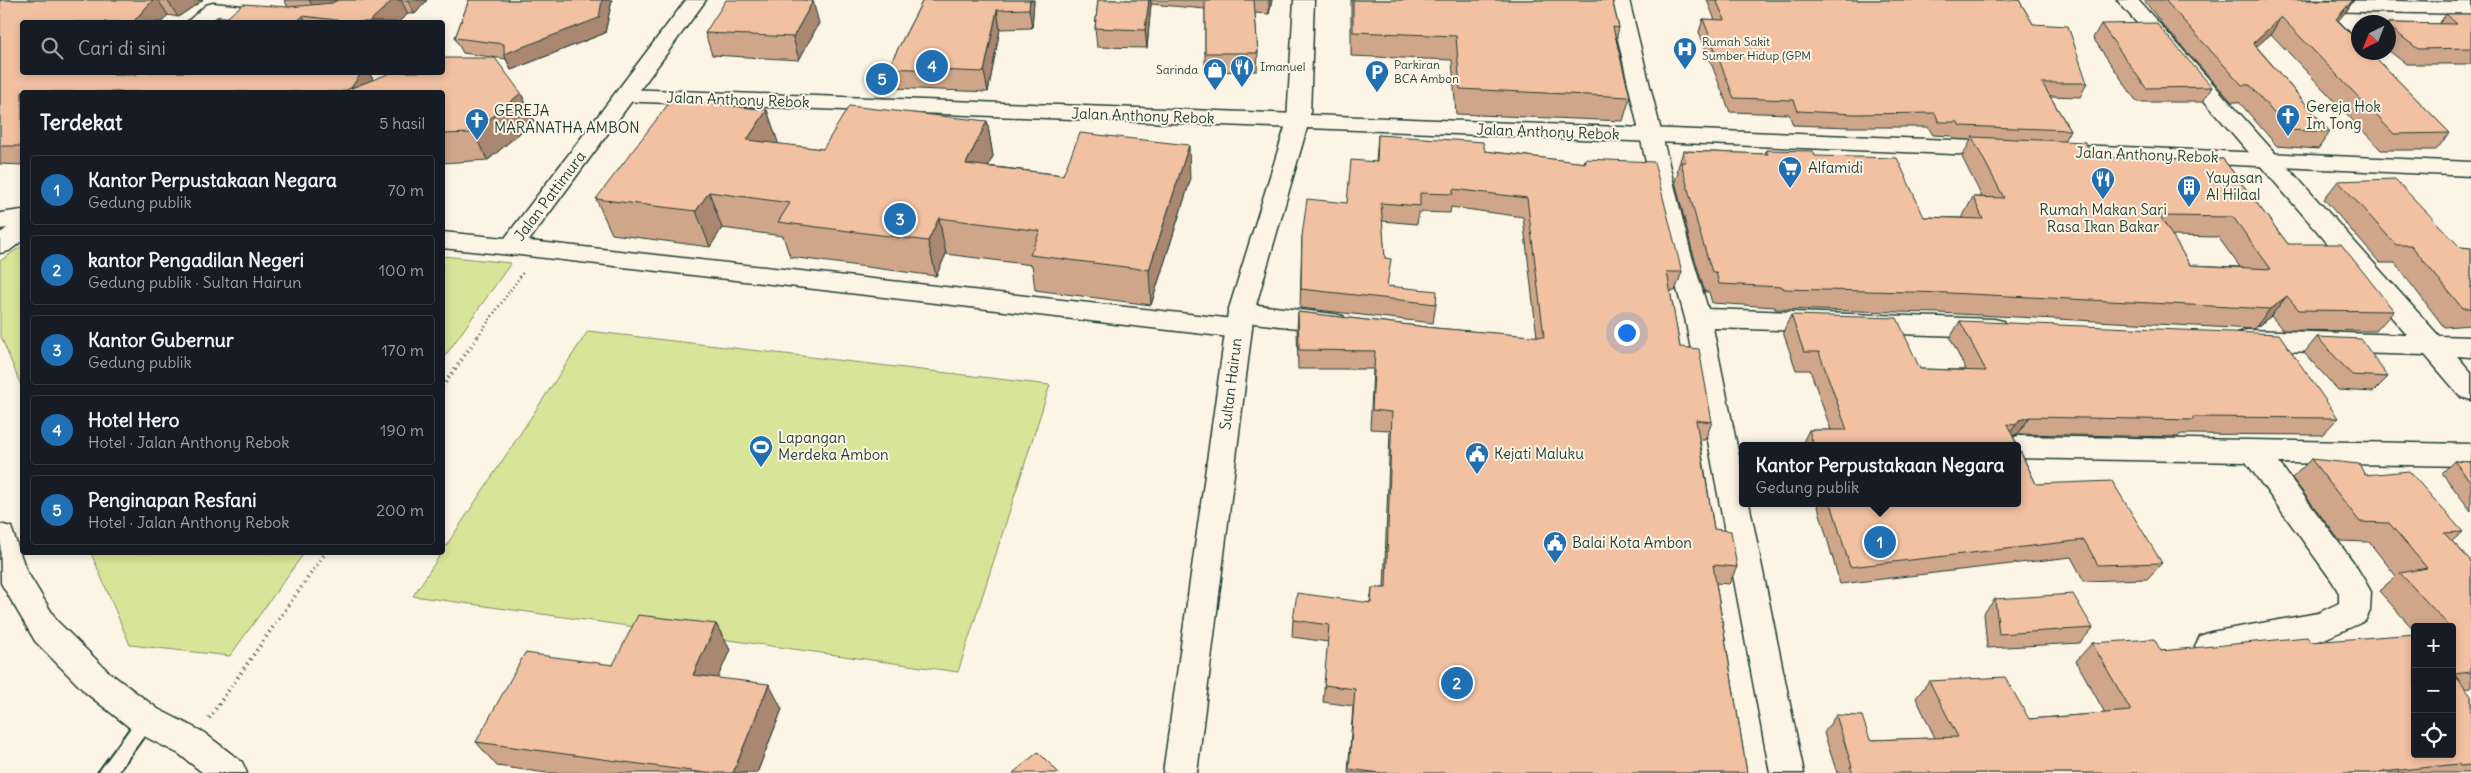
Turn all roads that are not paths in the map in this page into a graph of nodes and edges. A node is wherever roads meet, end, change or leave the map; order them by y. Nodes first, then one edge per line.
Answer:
1 (696, 0) edge
2 (1304, 0) edge
3 (1619, 0) edge
4 (2127, 0) edge
5 (2289, 5) edge
6 (2471, 8) edge
7 (211, 11) edge
8 (297, 17) edge
9 (625, 96) junction
10 (1298, 121) junction
11 (1650, 136) junction
12 (2268, 159) junction
13 (2471, 169) edge
14 (20, 218) edge
15 (0, 221) edge
16 (20, 231) edge
17 (445, 240) edge
18 (0, 245) edge
19 (511, 247) junction
20 (1698, 318) junction
21 (1240, 320) junction
22 (1355, 326) edge
23 (2022, 329) edge
24 (2226, 339) edge
25 (2432, 345) junction
26 (2471, 347) edge
27 (2471, 390) edge
28 (2021, 447) edge
29 (2254, 451) junction
30 (2471, 455) edge
31 (0, 536) edge
32 (2211, 646) edge
33 (146, 720) junction
34 (107, 773) edge
35 (230, 773) edge
36 (1180, 773) edge
37 (1787, 773) edge

1 - 9 street, Jalan Pattimura
2 - 10 street, Sultan Hairun
3 - 11 street
4 - 12 street
5 - 6 street
7 - 8 street
9 - 10 street, Jalan Anthony Rebok
9 - 19 street, Jalan Pattimura
10 - 11 street, Jalan Anthony Rebok
10 - 21 street, Sultan Hairun
11 - 12 street, Jalan Anthony Rebok
11 - 20 street
12 - 13 street, Jalan Anthony Rebok
12 - 25 street
14 - 15 street
16 - 18 street
17 - 19 street
19 - 21 street
20 - 23 street
20 - 37 street
21 - 22 street
21 - 36 street, Sultan Hairun
24 - 25 street
25 - 26 street
25 - 27 street
28 - 29 street
29 - 30 street
29 - 32 street
31 - 33 street
33 - 34 lane
33 - 35 street

